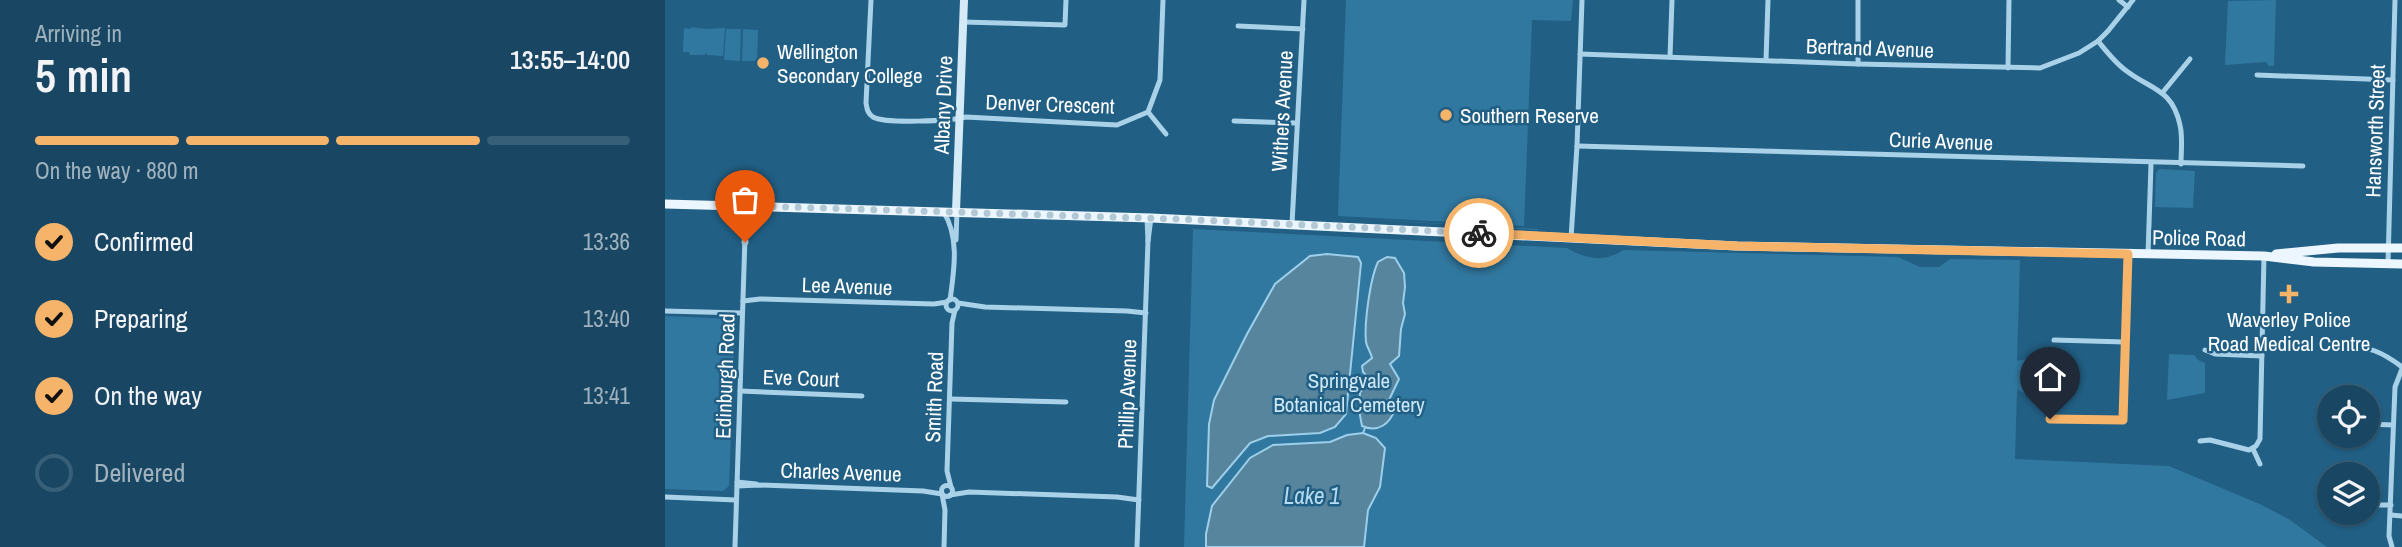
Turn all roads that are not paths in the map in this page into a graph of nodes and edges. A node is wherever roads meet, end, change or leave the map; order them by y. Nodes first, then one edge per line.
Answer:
1 (871, 0) edge
2 (964, 0) edge
3 (1066, 0) edge
4 (1163, 0) edge
5 (1304, 0) edge
6 (1582, 0) edge
7 (1672, 0) edge
8 (1768, 0) edge
9 (1858, 0) edge
10 (2009, 0) edge
11 (2119, 0) edge
12 (2133, 0) edge
13 (2395, 0) edge
14 (2128, 7) junction
15 (963, 22) junction
16 (1238, 26) dead end
17 (1303, 29) junction
18 (2098, 41) junction
19 (1580, 54) junction
20 (1670, 57) junction
21 (2190, 59) dead end
22 (1766, 60) junction
23 (1858, 64) junction
24 (2008, 68) junction
25 (2257, 75) dead end
26 (2393, 80) junction
27 (2163, 92) junction
28 (1148, 112) junction
29 (960, 119) junction
30 (1234, 121) dead end
31 (1296, 123) junction
32 (1165, 134) dead end
33 (1577, 146) junction
34 (2151, 164) junction
35 (2182, 164) junction
36 (2304, 166) dead end
37 (665, 204) edge
38 (746, 206) junction
39 (943, 211) junction
40 (956, 211) junction
41 (1149, 218) junction
42 (1292, 224) junction
43 (1571, 238) junction
44 (954, 247) junction
45 (2387, 247) junction
46 (2402, 248) edge
47 (2128, 254) junction
48 (2148, 255) junction
49 (2264, 256) junction
50 (2388, 264) junction
51 (2402, 264) edge
52 (743, 298) junction
53 (952, 305) junction
54 (1146, 311) junction
55 (665, 312) edge
56 (742, 313) junction
57 (2054, 340) dead end
58 (2125, 342) junction
59 (2343, 345) dead end
60 (2205, 350) dead end
61 (2262, 356) junction
62 (2402, 368) edge
63 (740, 391) junction
64 (862, 396) dead end
65 (950, 399) junction
66 (1066, 402) dead end
67 (2050, 419) dead end
68 (2380, 424) edge
69 (2393, 425) junction
70 (2200, 441) dead end
71 (2253, 449) junction
72 (2260, 464) dead end
73 (947, 471) junction
74 (737, 484) junction
75 (951, 487) junction
76 (942, 491) junction
77 (969, 492) junction
78 (950, 495) junction
79 (665, 497) edge
80 (1140, 498) junction
81 (736, 499) junction
82 (2380, 505) edge
83 (2391, 505) junction
84 (946, 510) junction
85 (2391, 515) junction
86 (2402, 516) edge
87 (735, 547) edge
88 (944, 547) edge
89 (1137, 547) edge
90 (2392, 547) edge

1 - 29 street, Denver Crescent
2 - 15 street, Albany Drive
3 - 15 street
4 - 28 street
5 - 17 street, Withers Avenue
6 - 19 street
7 - 20 street
8 - 22 street
9 - 23 street
10 - 24 street
11 - 14 street
12 - 14 street, Bertrand Avenue
13 - 26 street, Hansworth Street
14 - 18 street, Bertrand Avenue
15 - 29 street, Albany Drive
16 - 17 street
17 - 31 street, Withers Avenue
18 - 24 street, Bertrand Avenue
18 - 27 street
19 - 20 street, Bertrand Avenue
19 - 33 street
20 - 22 street, Bertrand Avenue
21 - 27 street
22 - 23 street, Bertrand Avenue
23 - 24 street, Bertrand Avenue
25 - 26 street
26 - 45 street, Hansworth Street
27 - 35 street
28 - 29 street, Denver Crescent
28 - 32 street
29 - 40 street, Albany Drive
30 - 31 street
31 - 42 street, Withers Avenue
33 - 34 street, Curie Avenue
33 - 43 street
34 - 35 street, Curie Avenue
34 - 48 street
35 - 36 street, Curie Avenue
37 - 38 main road, Police Road
38 - 39 main road, Police Road
38 - 52 street, Edinburgh Road
39 - 40 main road, Police Road
39 - 44 street, Smith Road
40 - 41 main road, Police Road
40 - 44 street, Smith Road
41 - 42 main road, Police Road
41 - 54 street, Phillip Avenue
42 - 43 main road, Police Road
43 - 47 main road, Police Road
44 - 53 street, Smith Road
45 - 46 main road, Police Road
45 - 49 main road, Police Road
45 - 50 street, Hansworth Street
47 - 48 main road, Police Road
47 - 58 street
48 - 49 main road, Police Road
49 - 50 main road, Police Road
49 - 61 street
50 - 51 main road, Police Road
52 - 53 street, Lee Avenue
52 - 56 street, Edinburgh Road
53 - 54 street, Lee Avenue
53 - 65 street, Smith Road
54 - 80 street, Phillip Avenue
55 - 56 street
56 - 63 street, Edinburgh Road
57 - 58 street
58 - 67 street
59 - 62 street
60 - 61 street
61 - 71 street
62 - 69 street
63 - 64 street, Eve Court
63 - 74 street, Edinburgh Road
65 - 66 street
65 - 73 street, Smith Road
68 - 69 street
69 - 83 street
70 - 71 street
71 - 72 street
73 - 75 street, Smith Road
73 - 76 street, Smith Road
74 - 76 street, Charles Avenue
74 - 81 street, Edinburgh Road
75 - 76 street
75 - 77 street
75 - 78 street
76 - 78 street
76 - 84 street
77 - 78 street
77 - 80 street
78 - 84 street
79 - 81 street
80 - 89 street, Phillip Avenue
81 - 87 street, Edinburgh Road
82 - 83 street
83 - 85 street
84 - 88 street
85 - 86 street
85 - 90 street

